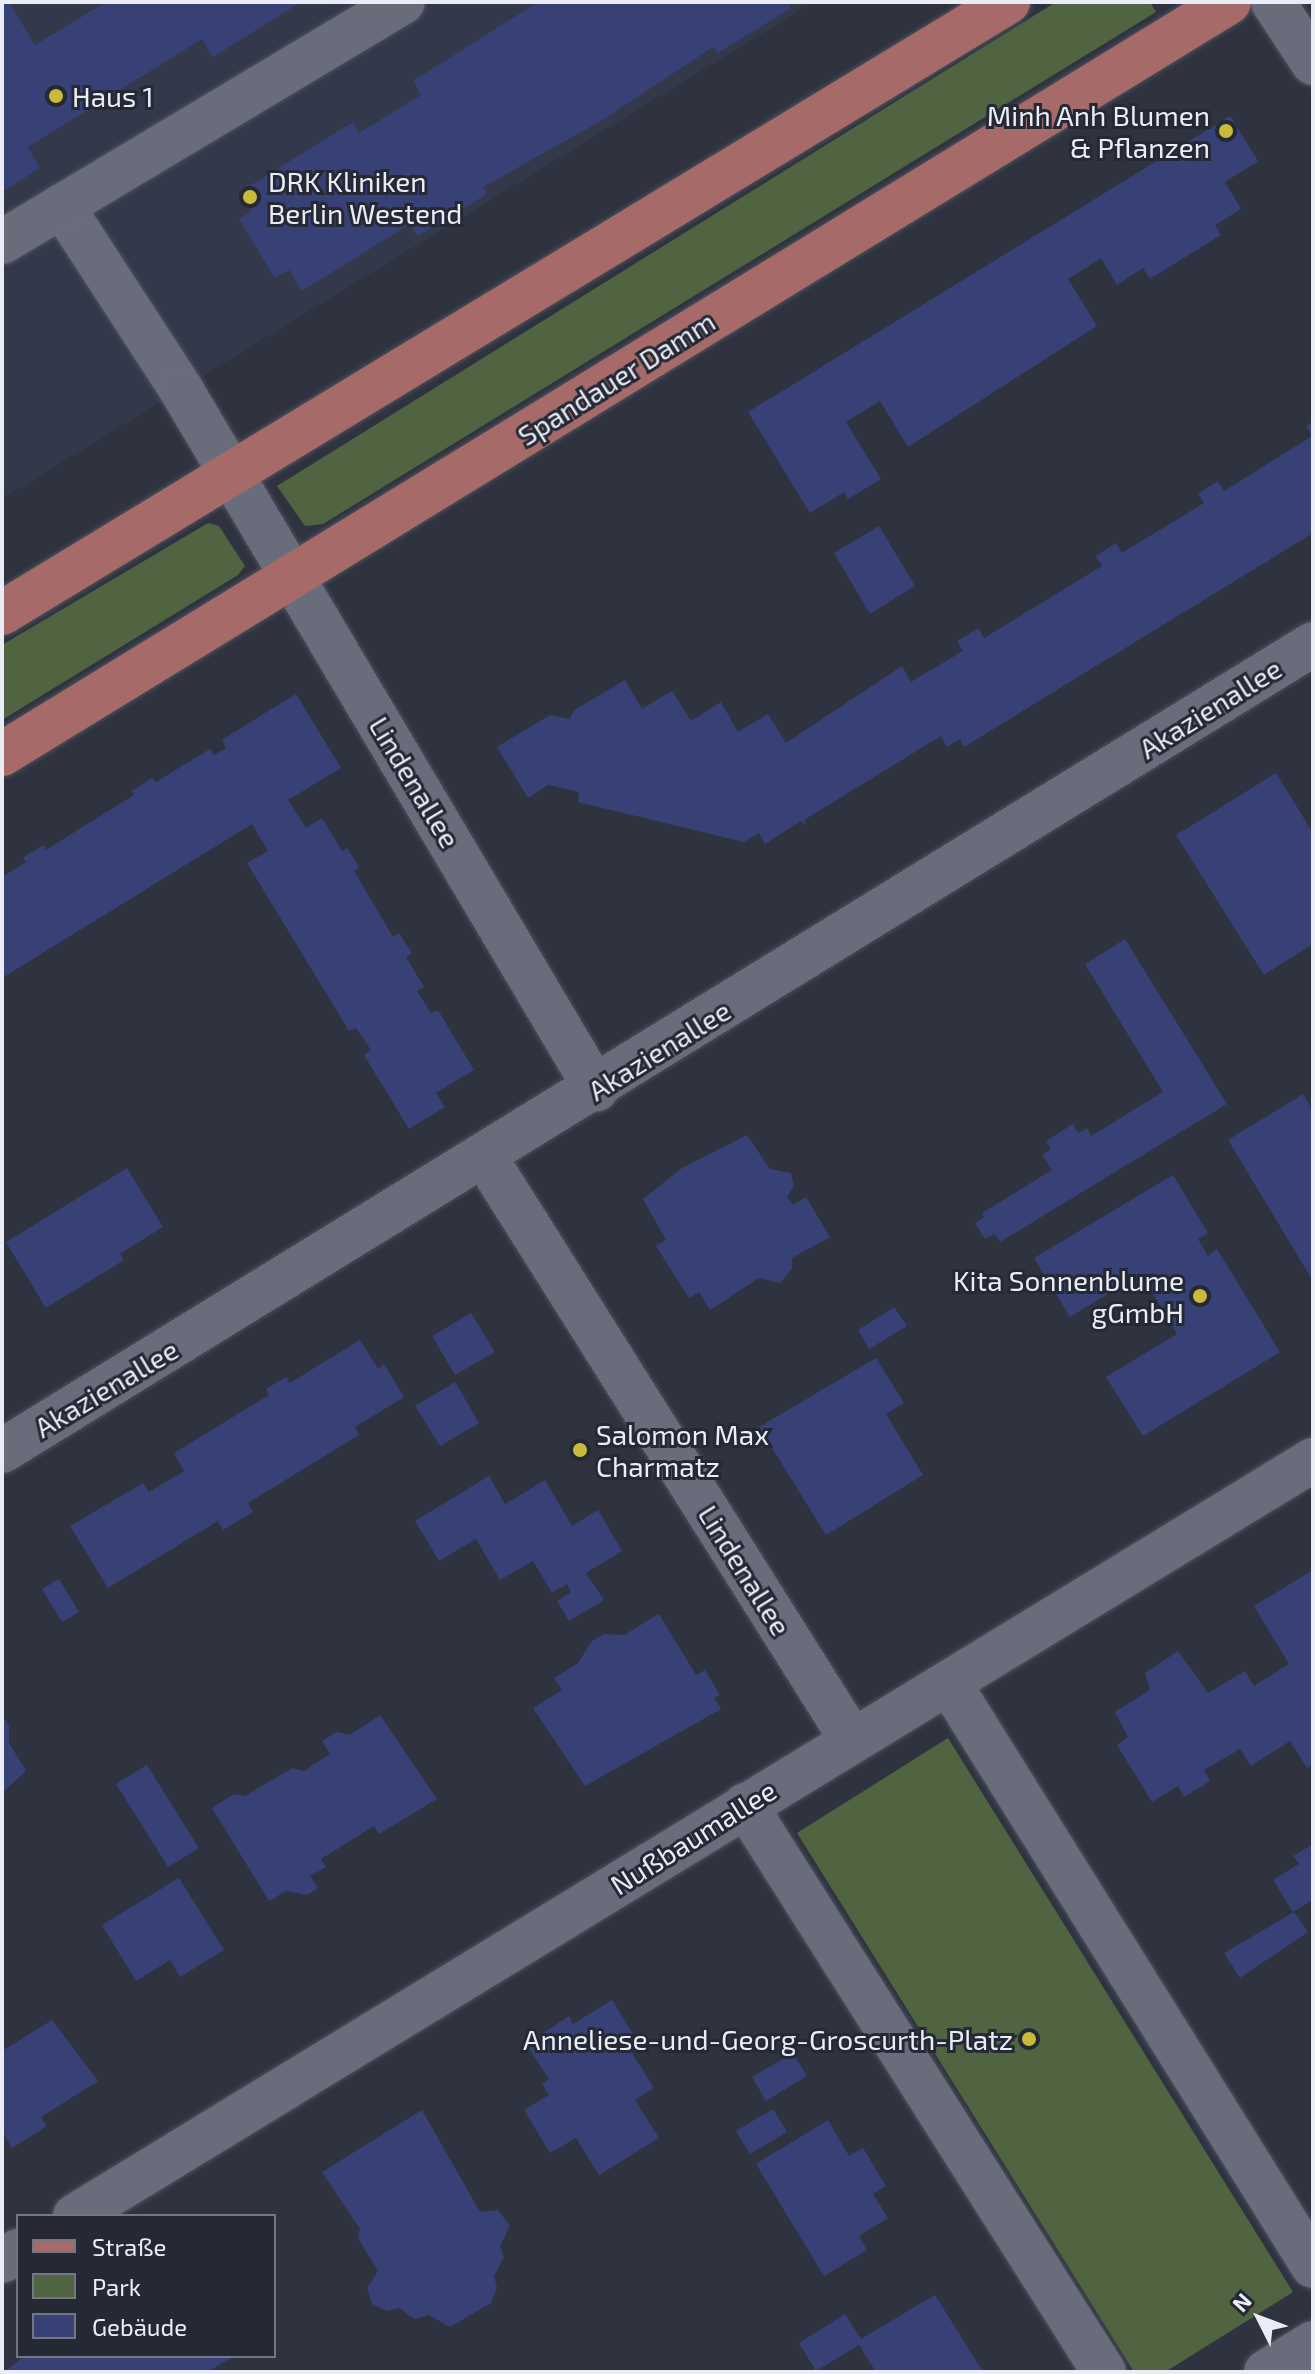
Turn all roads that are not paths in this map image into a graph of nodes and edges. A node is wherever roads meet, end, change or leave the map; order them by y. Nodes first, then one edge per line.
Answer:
1 (403, 2) edge
2 (1008, 2) edge
3 (1229, 2) edge
4 (1273, 2) edge
5 (1313, 63) edge
6 (62, 206) junction
7 (2, 242) edge
8 (232, 477) junction
9 (292, 577) junction
10 (2, 613) edge
11 (1313, 644) edge
12 (2, 754) edge
13 (596, 1089) junction
14 (485, 1157) junction
15 (2, 1451) edge
16 (1313, 1460) edge
17 (949, 1683) junction
18 (852, 1740) junction
19 (745, 1805) junction
20 (78, 2214) edge
21 (1313, 2266) edge
22 (1313, 2343) edge
23 (1104, 2372) edge
24 (1266, 2372) edge

1 - 6 street
2 - 8 main road
3 - 9 main road, Spandauer Damm
4 - 5 street
6 - 7 street
6 - 8 street, Lindenallee
8 - 9 street, Lindenallee
8 - 10 main road
9 - 12 main road, Spandauer Damm
9 - 13 street, Lindenallee
11 - 13 street, Akazienallee
13 - 14 street, Akazienallee
14 - 15 street, Akazienallee
14 - 18 street, Lindenallee
16 - 17 street, Nußbaumallee
17 - 18 street, Nußbaumallee
17 - 21 street
18 - 19 street, Nußbaumallee
19 - 20 street, Nußbaumallee
19 - 23 street
22 - 24 street

